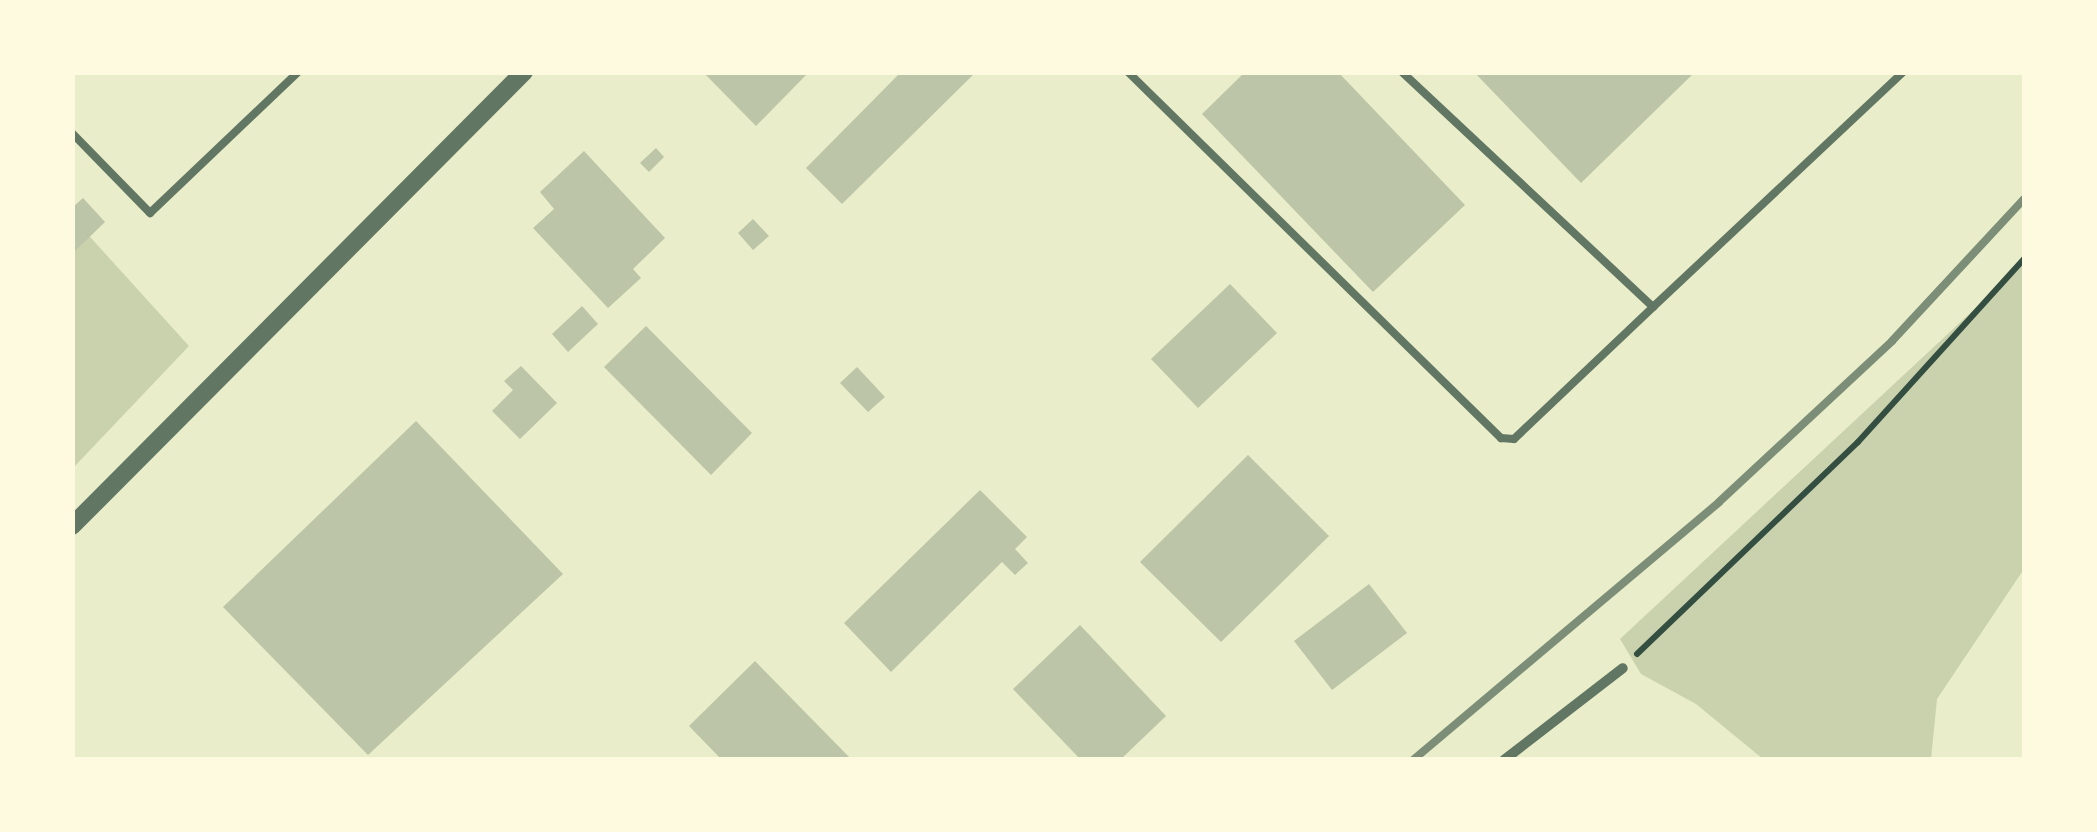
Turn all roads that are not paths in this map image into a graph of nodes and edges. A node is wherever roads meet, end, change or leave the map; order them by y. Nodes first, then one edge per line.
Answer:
1 (298, 72) edge
2 (524, 72) edge
3 (1128, 72) edge
4 (1402, 72) edge
5 (1903, 72) edge
6 (72, 133) edge
7 (1653, 307) junction
8 (72, 526) edge
9 (1623, 668) road end
10 (1504, 760) edge

1 - 6 lane
2 - 8 street
3 - 7 lane
4 - 7 lane
5 - 7 lane
9 - 10 street

